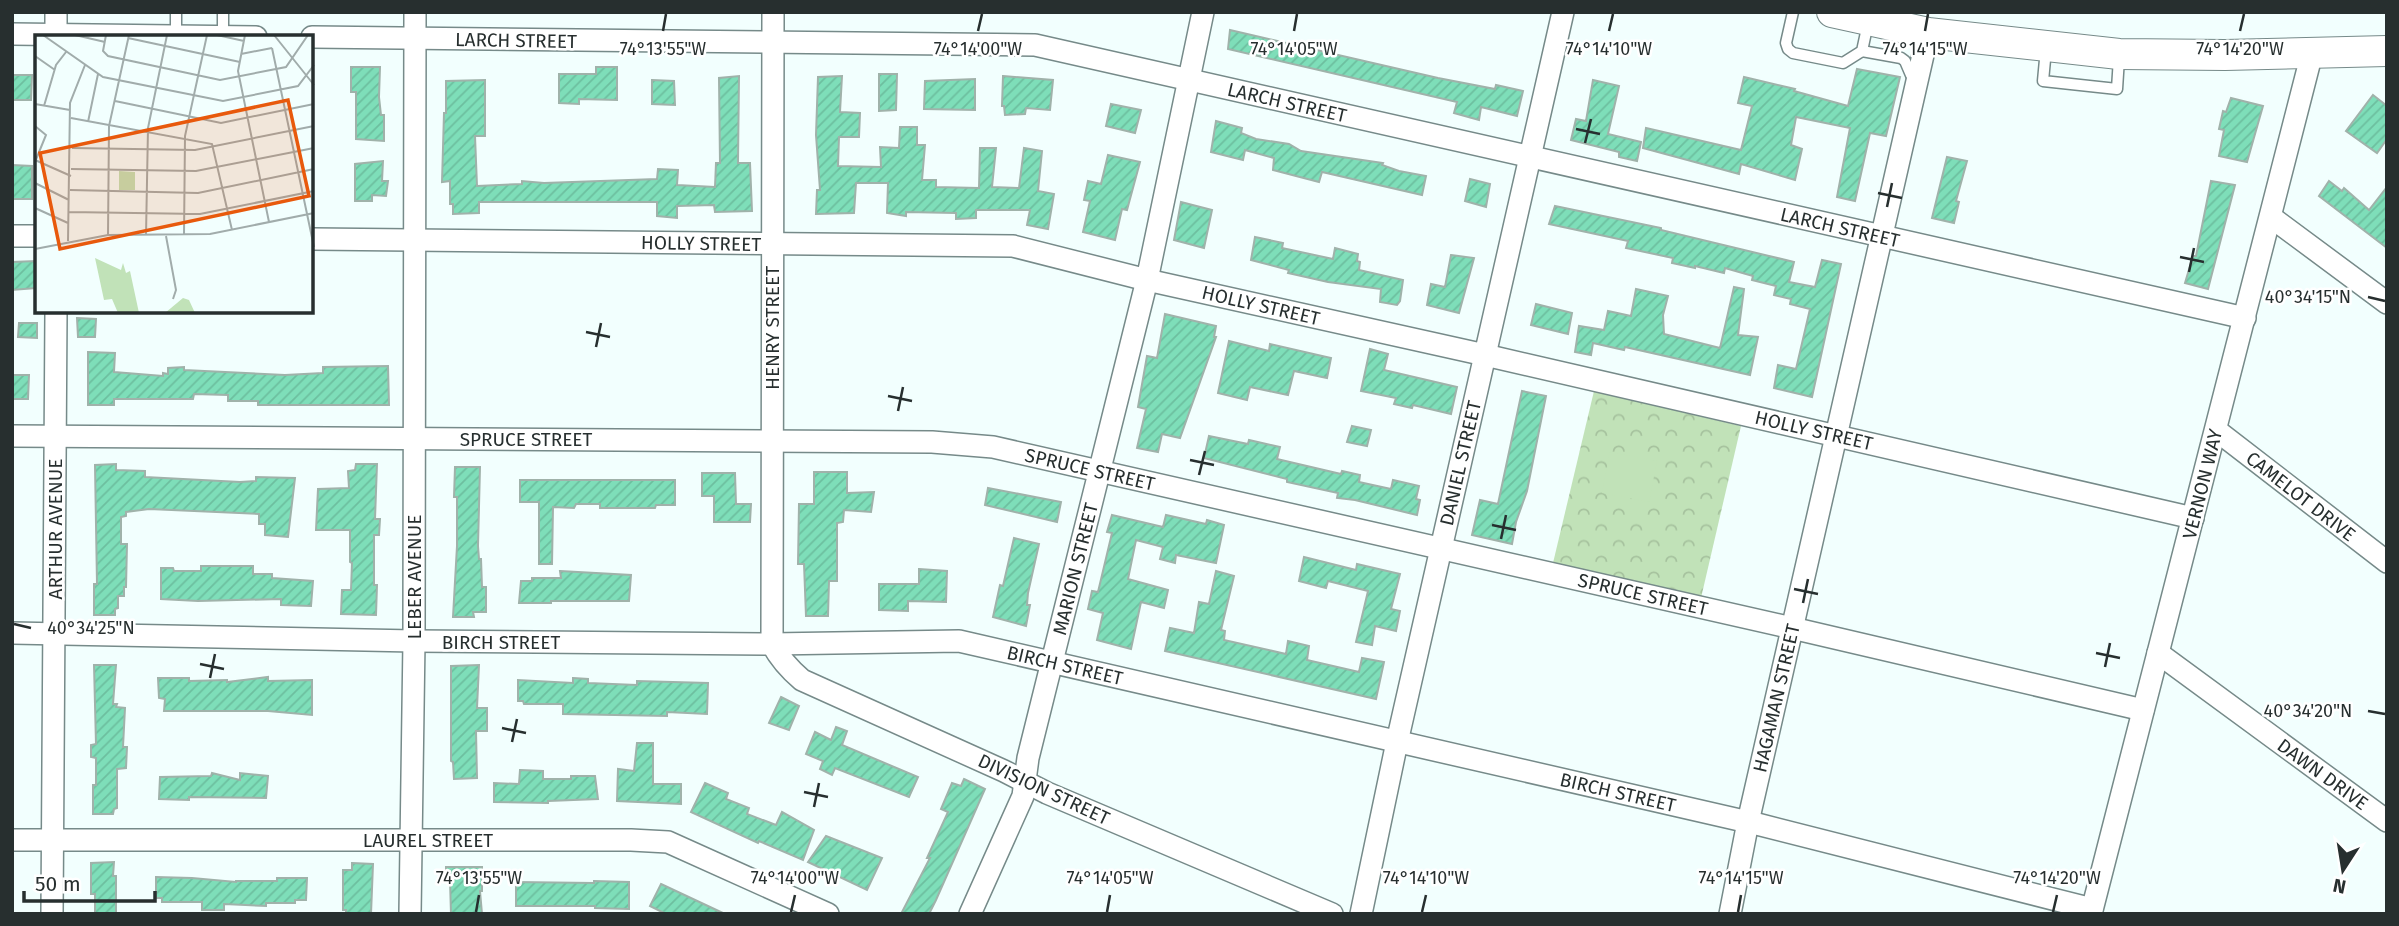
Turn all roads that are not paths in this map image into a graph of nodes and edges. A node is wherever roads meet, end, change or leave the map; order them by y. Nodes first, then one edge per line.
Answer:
1 (55, 12) edge
2 (176, 12) edge
3 (223, 12) edge
4 (415, 12) edge
5 (773, 12) edge
6 (1203, 12) edge
7 (1563, 12) edge
8 (1793, 12) edge
9 (1832, 12) edge
10 (1868, 20) junction
11 (1928, 33) junction
12 (12, 34) edge
13 (35, 35) edge
14 (56, 35) edge
15 (176, 35) edge
16 (223, 35) edge
17 (313, 37) edge
18 (415, 38) junction
19 (773, 43) junction
20 (2046, 46) junction
21 (1862, 51) junction
22 (2387, 51) edge
23 (2312, 53) junction
24 (2119, 54) junction
25 (1918, 76) junction
26 (1189, 79) junction
27 (1530, 157) junction
28 (2270, 217) junction
29 (12, 236) edge
30 (35, 236) edge
31 (1882, 236) junction
32 (313, 239) edge
33 (414, 240) junction
34 (772, 243) junction
35 (1147, 279) junction
36 (2387, 303) edge
37 (56, 313) edge
38 (2245, 318) junction
39 (1485, 355) junction
40 (2216, 430) junction
41 (12, 436) edge
42 (55, 436) junction
43 (1836, 436) junction
44 (413, 439) junction
45 (772, 441) junction
46 (1099, 471) junction
47 (2193, 518) junction
48 (1441, 548) junction
49 (2387, 562) edge
50 (1792, 628) junction
51 (12, 633) edge
52 (54, 633) junction
53 (414, 641) junction
54 (772, 644) junction
55 (2158, 653) junction
56 (1052, 662) junction
57 (2143, 710) junction
58 (1397, 742) junction
59 (1025, 780) junction
60 (2387, 821) edge
61 (1748, 822) junction
62 (12, 840) edge
63 (53, 840) junction
64 (410, 840) junction
65 (2091, 911) edge
66 (52, 914) edge
67 (410, 914) edge
68 (828, 914) edge
69 (970, 914) edge
70 (1332, 914) edge
71 (1361, 914) edge
72 (1730, 914) edge

1 - 14 street
2 - 15 lane
3 - 16 lane
4 - 18 street, LEBER AVENUE
5 - 19 street, HENRY STREET
6 - 26 street, MARION STREET
7 - 27 street, DANIEL STREET
8 - 21 lane
9 - 10 street
10 - 11 street
10 - 21 lane
11 - 20 street
11 - 25 street, HAGAMAN STREET
12 - 13 street
17 - 18 street, LARCH STREET
18 - 19 street, LARCH STREET
18 - 33 street, LEBER AVENUE
19 - 26 street, LARCH STREET
19 - 34 street, HENRY STREET
20 - 24 street
20 - 24 lane
21 - 25 lane
22 - 23 street
23 - 24 street
23 - 28 street, VERNON WAY
25 - 31 street, HAGAMAN STREET
26 - 27 street, LARCH STREET
26 - 35 street, MARION STREET
27 - 31 street, LARCH STREET
27 - 39 street, DANIEL STREET
28 - 36 street
28 - 38 street, VERNON WAY
29 - 30 street
31 - 38 street, LARCH STREET
31 - 43 street, HAGAMAN STREET
32 - 33 street, HOLLY STREET
33 - 34 street, HOLLY STREET
33 - 44 street, LEBER AVENUE
34 - 35 street, HOLLY STREET
34 - 45 street, HENRY STREET
35 - 39 street, HOLLY STREET
35 - 46 street, MARION STREET
37 - 42 street, ARTHUR AVENUE
38 - 40 street, VERNON WAY
39 - 43 street, HOLLY STREET
39 - 48 street, DANIEL STREET
40 - 47 street, VERNON WAY
40 - 49 street, CAMELOT DRIVE
41 - 42 street, SPRUCE STREET
42 - 44 street, SPRUCE STREET
42 - 52 street, ARTHUR AVENUE
43 - 47 street, HOLLY STREET
43 - 50 street, HAGAMAN STREET
44 - 45 street, SPRUCE STREET
44 - 53 street, LEBER AVENUE
45 - 46 street, SPRUCE STREET
45 - 54 street, HENRY STREET
46 - 48 street, SPRUCE STREET
46 - 56 street, MARION STREET
47 - 55 street, VERNON WAY
48 - 50 street, SPRUCE STREET
48 - 58 street, DANIEL STREET
50 - 57 street, SPRUCE STREET
50 - 61 street, HAGAMAN STREET
51 - 52 street, BIRCH STREET
52 - 53 street, BIRCH STREET
52 - 63 street, ARTHUR AVENUE
53 - 54 street, BIRCH STREET
53 - 64 street, LEBER AVENUE
54 - 56 street, BIRCH STREET
54 - 59 street, DIVISION STREET
55 - 57 street, VERNON WAY
55 - 60 street, DAWN DRIVE
56 - 58 street, BIRCH STREET
56 - 59 street, MARION STREET
57 - 65 street, VERNON WAY
58 - 61 street, BIRCH STREET
58 - 71 street, DANIEL STREET
59 - 69 street, MARION STREET
59 - 70 street, DIVISION STREET
61 - 65 street, BIRCH STREET
61 - 72 street, HAGAMAN STREET
62 - 63 street, LAUREL STREET
63 - 64 street, LAUREL STREET
63 - 66 street, ARTHUR AVENUE
64 - 67 street, LEBER AVENUE
64 - 68 street, LAUREL STREET

